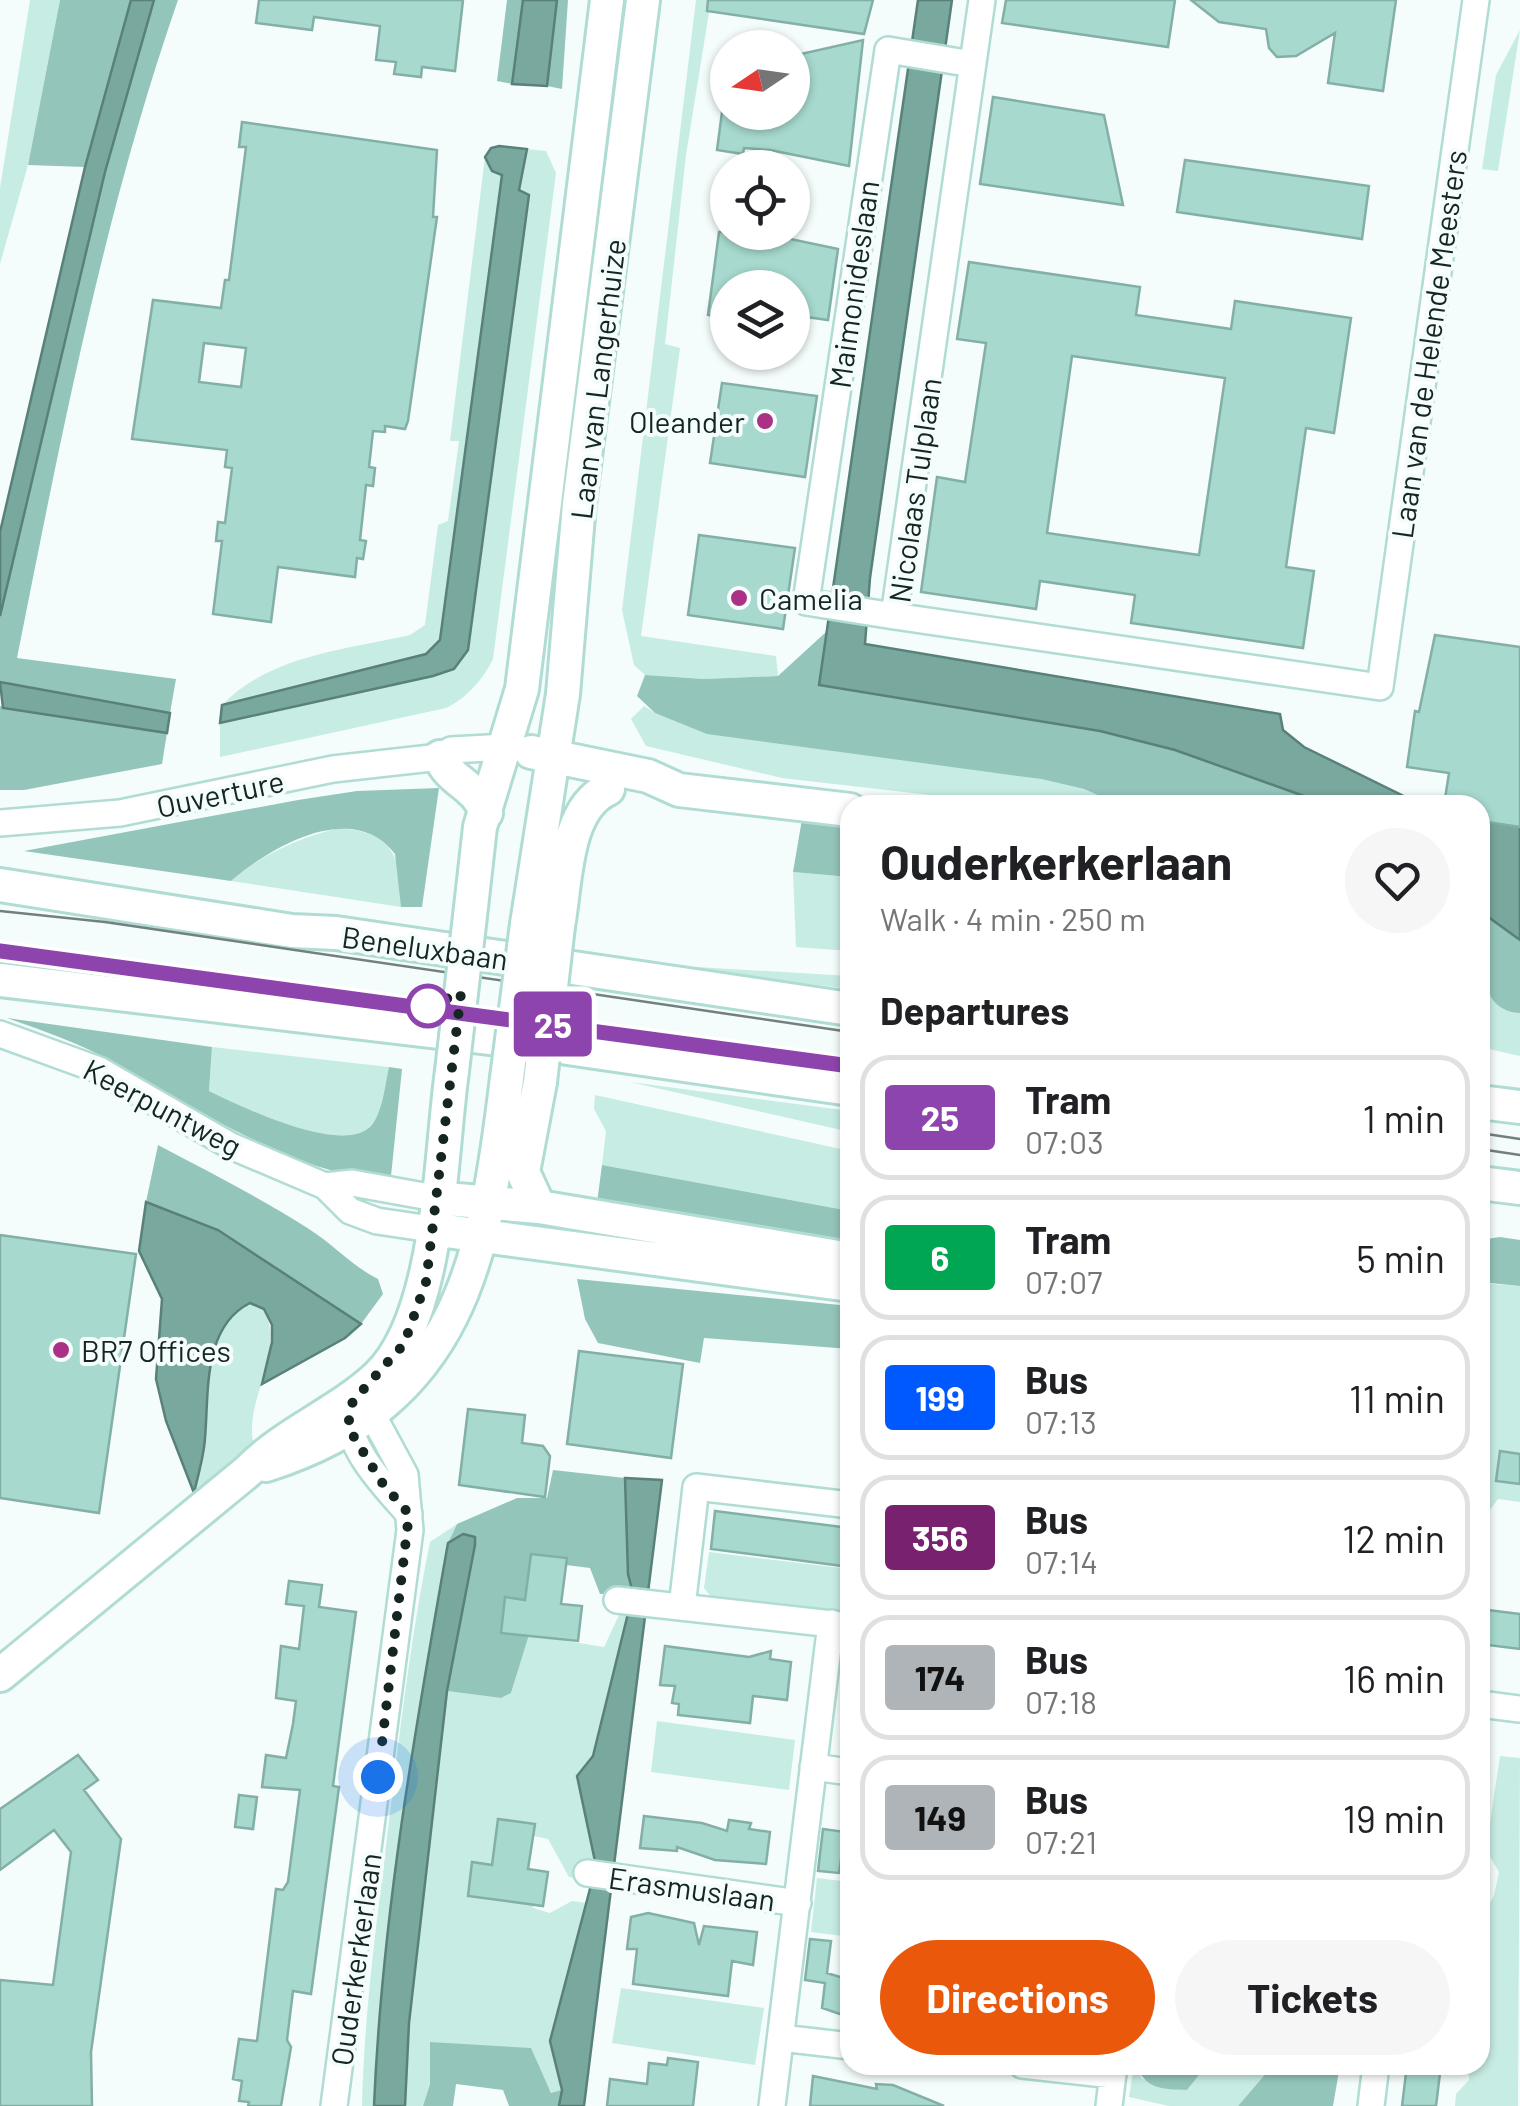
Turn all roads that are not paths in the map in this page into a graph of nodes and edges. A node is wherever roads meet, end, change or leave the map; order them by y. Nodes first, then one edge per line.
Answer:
1 (607, 0) edge
2 (643, 0) edge
3 (982, 0) edge
4 (1476, 0) edge
5 (962, 63) junction
6 (884, 614) junction
7 (1380, 687) joint
8 (440, 757) junction
9 (503, 759) junction
10 (550, 767) junction
11 (608, 789) junction
12 (678, 790) junction
13 (840, 809) edge
14 (486, 812) junction
15 (0, 823) edge
16 (0, 885) edge
17 (542, 925) junction
18 (0, 980) edge
19 (840, 1008) edge
20 (0, 1034) edge
21 (523, 1080) junction
22 (840, 1088) edge
23 (523, 1172) junction
24 (1490, 1184) edge
25 (1520, 1188) edge
26 (489, 1202) junction
27 (538, 1207) junction
28 (433, 1214) junction
29 (484, 1236) junction
30 (840, 1257) edge
31 (840, 1284) edge
32 (362, 1410) junction
33 (248, 1472) junction
34 (840, 1504) edge
35 (617, 1600) dead end
36 (671, 1606) junction
37 (840, 1625) edge
38 (840, 1630) edge
39 (0, 1675) edge
40 (1490, 1705) edge
41 (1520, 1709) edge
42 (812, 1767) junction
43 (840, 1771) edge
44 (587, 1873) dead end
45 (798, 1903) junction
46 (781, 2038) junction
47 (840, 2045) edge
48 (1112, 2075) edge
49 (1375, 2075) edge
50 (334, 2106) edge
51 (772, 2106) edge
52 (1109, 2106) edge
53 (1371, 2106) edge

1 - 9 main road, Laan van Langerhuize
2 - 10 main road, Laan van Langerhuize
3 - 5 street, Nicolaas Tulplaan
4 - 7 street, Laan van de Helende Meesters
5 - 6 street, Nicolaas Tulplaan
5 - 6 street, Maimonideslaan
6 - 7 street, Nicolaas Tulplaan
8 - 9 street, Ouverture
8 - 14 main road
8 - 15 street, Ouverture
9 - 10 main road
9 - 14 main road, Laan van Langerhuize
10 - 11 main road
10 - 12 main road
10 - 17 main road, Laan van Langerhuize
11 - 12 main road
11 - 17 main road
12 - 13 main road
14 - 28 main road, Laan van Langerhuize, bridge
16 - 19 main road, Beneluxbaan
17 - 21 main road, bridge
18 - 22 main road
20 - 28 street, Keerpuntweg
21 - 23 main road
21 - 26 main road
23 - 26 main road
23 - 27 main road
24 - 25 main road
26 - 27 main road
26 - 28 main road
26 - 29 main road
27 - 30 main road
28 - 29 main road
28 - 32 main road, Laan van Langerhuize
29 - 31 main road
29 - 32 main road
32 - 33 main road
32 - 33 main road
32 - 50 street, Ouderkerkerlaan
33 - 39 main road
34 - 36 street
35 - 36 street
36 - 37 street
38 - 42 street, Erasmuslaan
40 - 41 street
42 - 43 street
42 - 45 street, Erasmuslaan
44 - 45 street, Erasmuslaan
45 - 46 street, Erasmuslaan
46 - 47 street
46 - 51 street, Erasmuslaan
48 - 52 street
49 - 53 street

